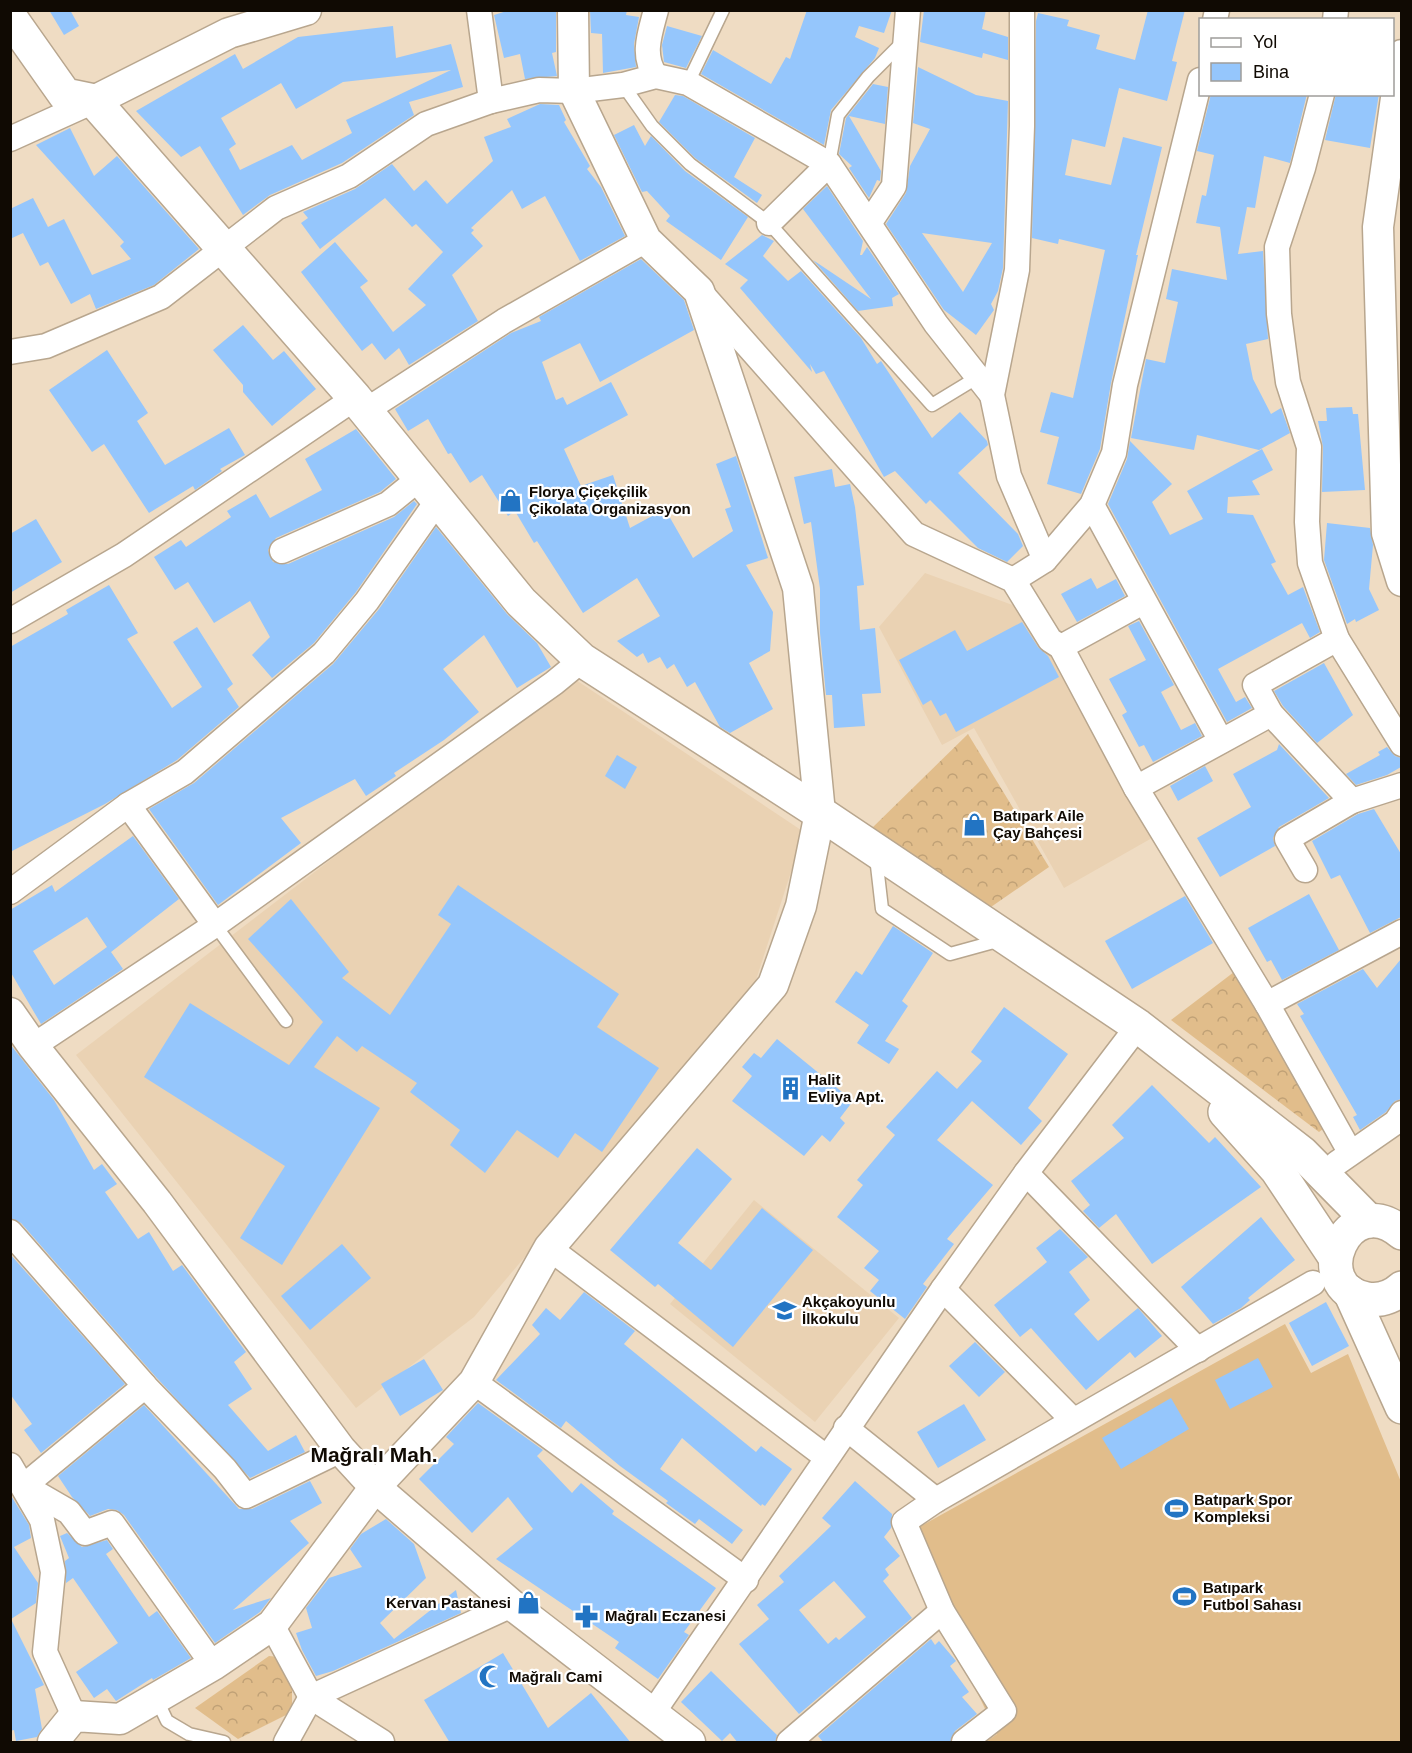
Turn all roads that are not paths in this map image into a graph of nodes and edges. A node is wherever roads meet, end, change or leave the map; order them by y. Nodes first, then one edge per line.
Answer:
1 (306, 10) edge
2 (479, 10) edge
3 (573, 10) edge
4 (656, 10) edge
5 (723, 10) edge
6 (908, 10) edge
7 (1022, 10) edge
8 (10, 18) edge
9 (907, 38) junction
10 (1401, 55) edge
11 (656, 76) junction
12 (688, 83) junction
13 (1199, 84) edge
14 (623, 85) junction
15 (574, 91) junction
16 (1321, 96) edge
17 (94, 101) junction
18 (491, 101) junction
19 (10, 139) edge
20 (828, 164) junction
21 (870, 222) junction
22 (769, 223) junction
23 (646, 240) junction
24 (223, 248) junction
25 (699, 291) junction
26 (10, 352) edge
27 (985, 386) junction
28 (360, 404) junction
29 (429, 489) junction
30 (1092, 505) junction
31 (282, 551) dead end
32 (1045, 560) junction
33 (1013, 580) junction
34 (1401, 581) edge
35 (1143, 602) junction
36 (10, 621) edge
37 (1061, 638) junction
38 (1337, 639) junction
39 (582, 660) junction
40 (1271, 714) junction
41 (1221, 741) junction
42 (1401, 744) edge
43 (1401, 785) edge
44 (1136, 788) junction
45 (1352, 801) junction
46 (128, 805) junction
47 (820, 813) junction
48 (875, 850) junction
49 (1305, 870) dead end
50 (10, 892) edge
51 (215, 925) junction
52 (1401, 932) edge
53 (1005, 939) junction
54 (1267, 1004) junction
55 (10, 1013) edge
56 (286, 1021) dead end
57 (1138, 1026) junction
58 (33, 1046) junction
59 (1401, 1113) edge
60 (1350, 1152) junction
61 (1026, 1173) junction
62 (1323, 1174) junction
63 (1369, 1221) junction
64 (10, 1232) edge
65 (1401, 1233) edge
66 (549, 1248) junction
67 (1335, 1257) junction
68 (1313, 1283) dead end
69 (1401, 1288) edge
70 (943, 1289) junction
71 (1350, 1292) junction
72 (1198, 1350) junction
73 (474, 1382) junction
74 (145, 1386) junction
75 (1401, 1407) edge
76 (1073, 1420) junction
77 (846, 1428) junction
78 (341, 1450) junction
79 (826, 1457) junction
80 (10, 1465) edge
81 (24, 1486) junction
82 (375, 1487) junction
83 (936, 1500) junction
84 (746, 1580) junction
85 (512, 1605) junction
86 (942, 1611) junction
87 (272, 1626) junction
88 (213, 1665) junction
89 (311, 1697) junction
90 (156, 1698) junction
91 (652, 1714) junction
92 (74, 1716) junction
93 (54, 1743) edge
94 (224, 1743) edge
95 (286, 1743) edge
96 (382, 1743) edge
97 (690, 1743) edge
98 (789, 1743) edge
99 (964, 1743) edge

1 - 17 street
2 - 18 street
3 - 15 street
4 - 11 street
5 - 12 lane
6 - 9 street
7 - 27 street
8 - 17 main road
9 - 20 lane
9 - 21 street
10 - 34 street
11 - 12 street
11 - 14 street
12 - 20 street
13 - 30 street
14 - 15 street
14 - 22 lane
15 - 18 street
15 - 23 street
16 - 38 street
17 - 19 street
17 - 24 main road
18 - 24 street
20 - 21 street
20 - 22 street
21 - 27 street
22 - 27 lane
23 - 25 street
23 - 28 street
24 - 26 street
24 - 28 main road
25 - 33 street
25 - 47 street
27 - 32 street
28 - 29 main road
28 - 36 street
29 - 31 street
29 - 39 main road
29 - 46 street
30 - 32 street
30 - 35 street
32 - 33 street
33 - 37 street
35 - 37 street
35 - 41 street
37 - 44 street
38 - 40 street
38 - 42 street
39 - 47 main road
39 - 51 street
40 - 41 street
40 - 45 street
41 - 44 street
43 - 45 street
44 - 54 street
45 - 49 street
46 - 50 street
46 - 51 street
47 - 48 main road
47 - 66 street
48 - 53 main road
48 - 53 lane
51 - 56 lane
51 - 58 street
52 - 54 street
53 - 57 main road
54 - 60 street
55 - 58 street
57 - 61 street
57 - 62 main road
57 - 67 main road
58 - 78 street
59 - 60 street
60 - 62 street
61 - 70 street
61 - 72 street
62 - 63 main road
63 - 65 main road
63 - 67 main road
64 - 74 street
66 - 73 street
66 - 79 street
67 - 71 main road
68 - 72 street
69 - 71 main road
70 - 76 street
70 - 77 street
71 - 75 main road
72 - 76 street
73 - 82 street
73 - 84 street
74 - 78 street
74 - 81 street
76 - 83 street
77 - 79 street
77 - 83 street
78 - 82 street
79 - 84 street
80 - 81 street
81 - 88 street
81 - 92 street
82 - 85 street
82 - 87 street
83 - 86 street
84 - 91 street
85 - 89 street
85 - 91 street
86 - 98 street
86 - 99 street
87 - 88 street
87 - 89 street
88 - 90 street
89 - 95 street
89 - 96 street
90 - 92 street
90 - 94 lane
91 - 97 street
92 - 93 street

